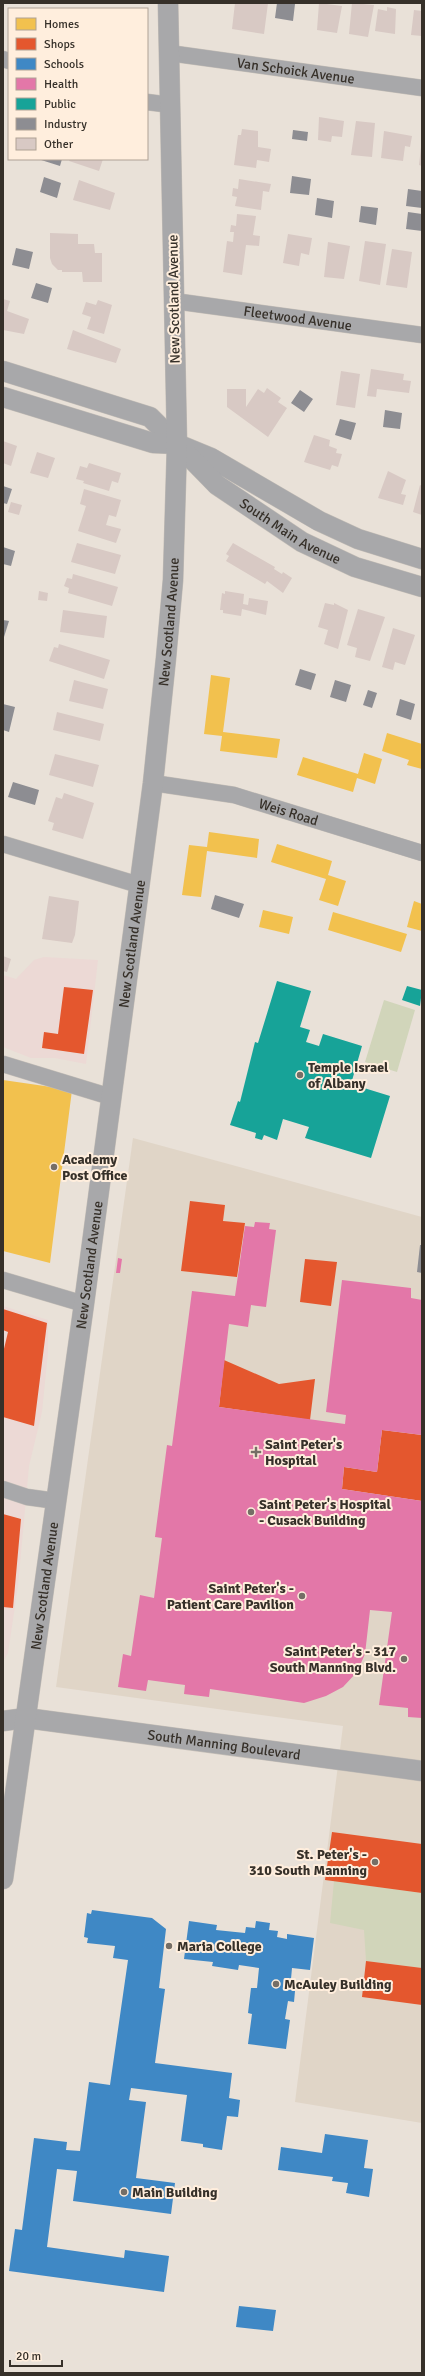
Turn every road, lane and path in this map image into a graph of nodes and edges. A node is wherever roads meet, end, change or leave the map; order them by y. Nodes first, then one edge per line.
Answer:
1 (168, 3) edge
2 (169, 53) junction
3 (422, 88) edge
4 (148, 102) edge
5 (171, 105) junction
6 (174, 300) junction
7 (422, 335) edge
8 (3, 371) edge
9 (3, 397) edge
10 (177, 444) junction
11 (422, 559) edge
12 (422, 587) edge
13 (153, 783) junction
14 (3, 844) edge
15 (422, 852) edge
16 (138, 885) junction
17 (3, 1064) edge
18 (111, 1098) junction
19 (3, 1280) edge
20 (84, 1304) junction
21 (3, 1489) edge
22 (56, 1501) junction
23 (3, 1706) edge
24 (26, 1718) junction
25 (3, 1721) edge
26 (422, 1771) edge
27 (3, 1879) edge

1 - 2 street, New Scotland Avenue
2 - 3 street, Van Schoick Avenue
2 - 5 street, New Scotland Avenue
4 - 5 street
5 - 6 street, New Scotland Avenue
6 - 7 street, Fleetwood Avenue
6 - 10 street, New Scotland Avenue
8 - 10 street, South Main Avenue
9 - 10 street, South Main Avenue
10 - 11 street, South Main Avenue
10 - 12 street, South Main Avenue
10 - 13 street, New Scotland Avenue
13 - 15 street, Weis Road
13 - 16 street, New Scotland Avenue
14 - 16 street
16 - 18 street, New Scotland Avenue
17 - 18 street
18 - 20 street, New Scotland Avenue
19 - 20 street
20 - 22 street, New Scotland Avenue
21 - 22 street
22 - 24 street, New Scotland Avenue
23 - 24 street, South Manning Boulevard
24 - 25 street, South Manning Boulevard
24 - 26 street, South Manning Boulevard
24 - 27 street, New Scotland Avenue

